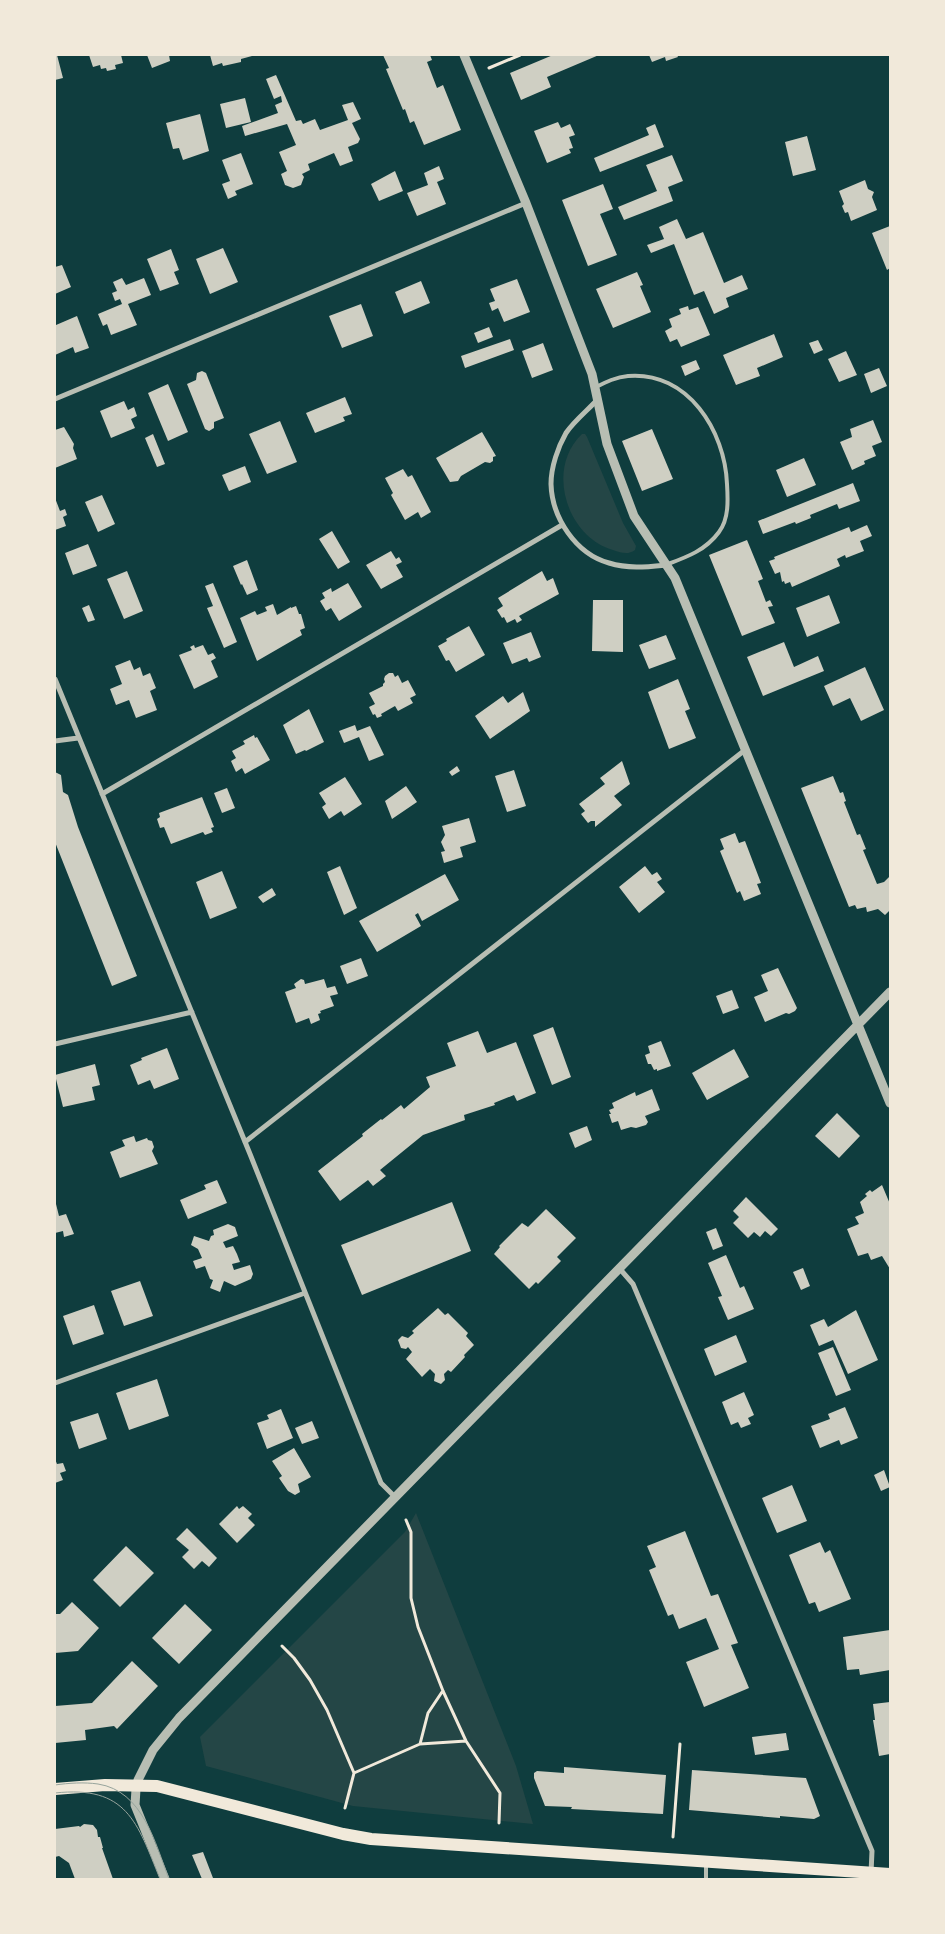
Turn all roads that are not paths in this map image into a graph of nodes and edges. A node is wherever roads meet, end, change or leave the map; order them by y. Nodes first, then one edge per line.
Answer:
1 (464, 55) edge
2 (526, 203) junction
3 (596, 387) junction
4 (55, 399) edge
5 (598, 399) junction
6 (562, 525) junction
7 (666, 565) junction
8 (55, 679) edge
9 (78, 738) junction
10 (55, 740) edge
11 (745, 750) junction
12 (102, 794) junction
13 (890, 992) edge
14 (192, 1012) junction
15 (858, 1026) junction
16 (55, 1044) edge
17 (890, 1103) edge
18 (245, 1142) junction
19 (620, 1269) junction
20 (305, 1293) junction
21 (55, 1383) edge
22 (395, 1497) junction
23 (137, 1784) junction
24 (55, 1789) edge
25 (706, 1862) junction
26 (871, 1873) junction
27 (890, 1874) edge
28 (165, 1879) edge
29 (706, 1879) edge

1 - 2 street
2 - 3 street
2 - 4 street
3 - 5 street
3 - 7 lane
5 - 6 street
5 - 7 street
6 - 7 street
6 - 12 street
7 - 11 street
8 - 9 street
9 - 10 street
9 - 12 street
11 - 15 street
11 - 18 street
12 - 14 street
13 - 15 street
14 - 16 street
14 - 18 street
15 - 17 street
15 - 19 street
18 - 20 street
19 - 22 street
19 - 26 street
20 - 21 street
20 - 22 street
22 - 23 street
23 - 24 main road
23 - 25 main road
23 - 28 street
25 - 26 main road
25 - 29 lane
26 - 27 main road

